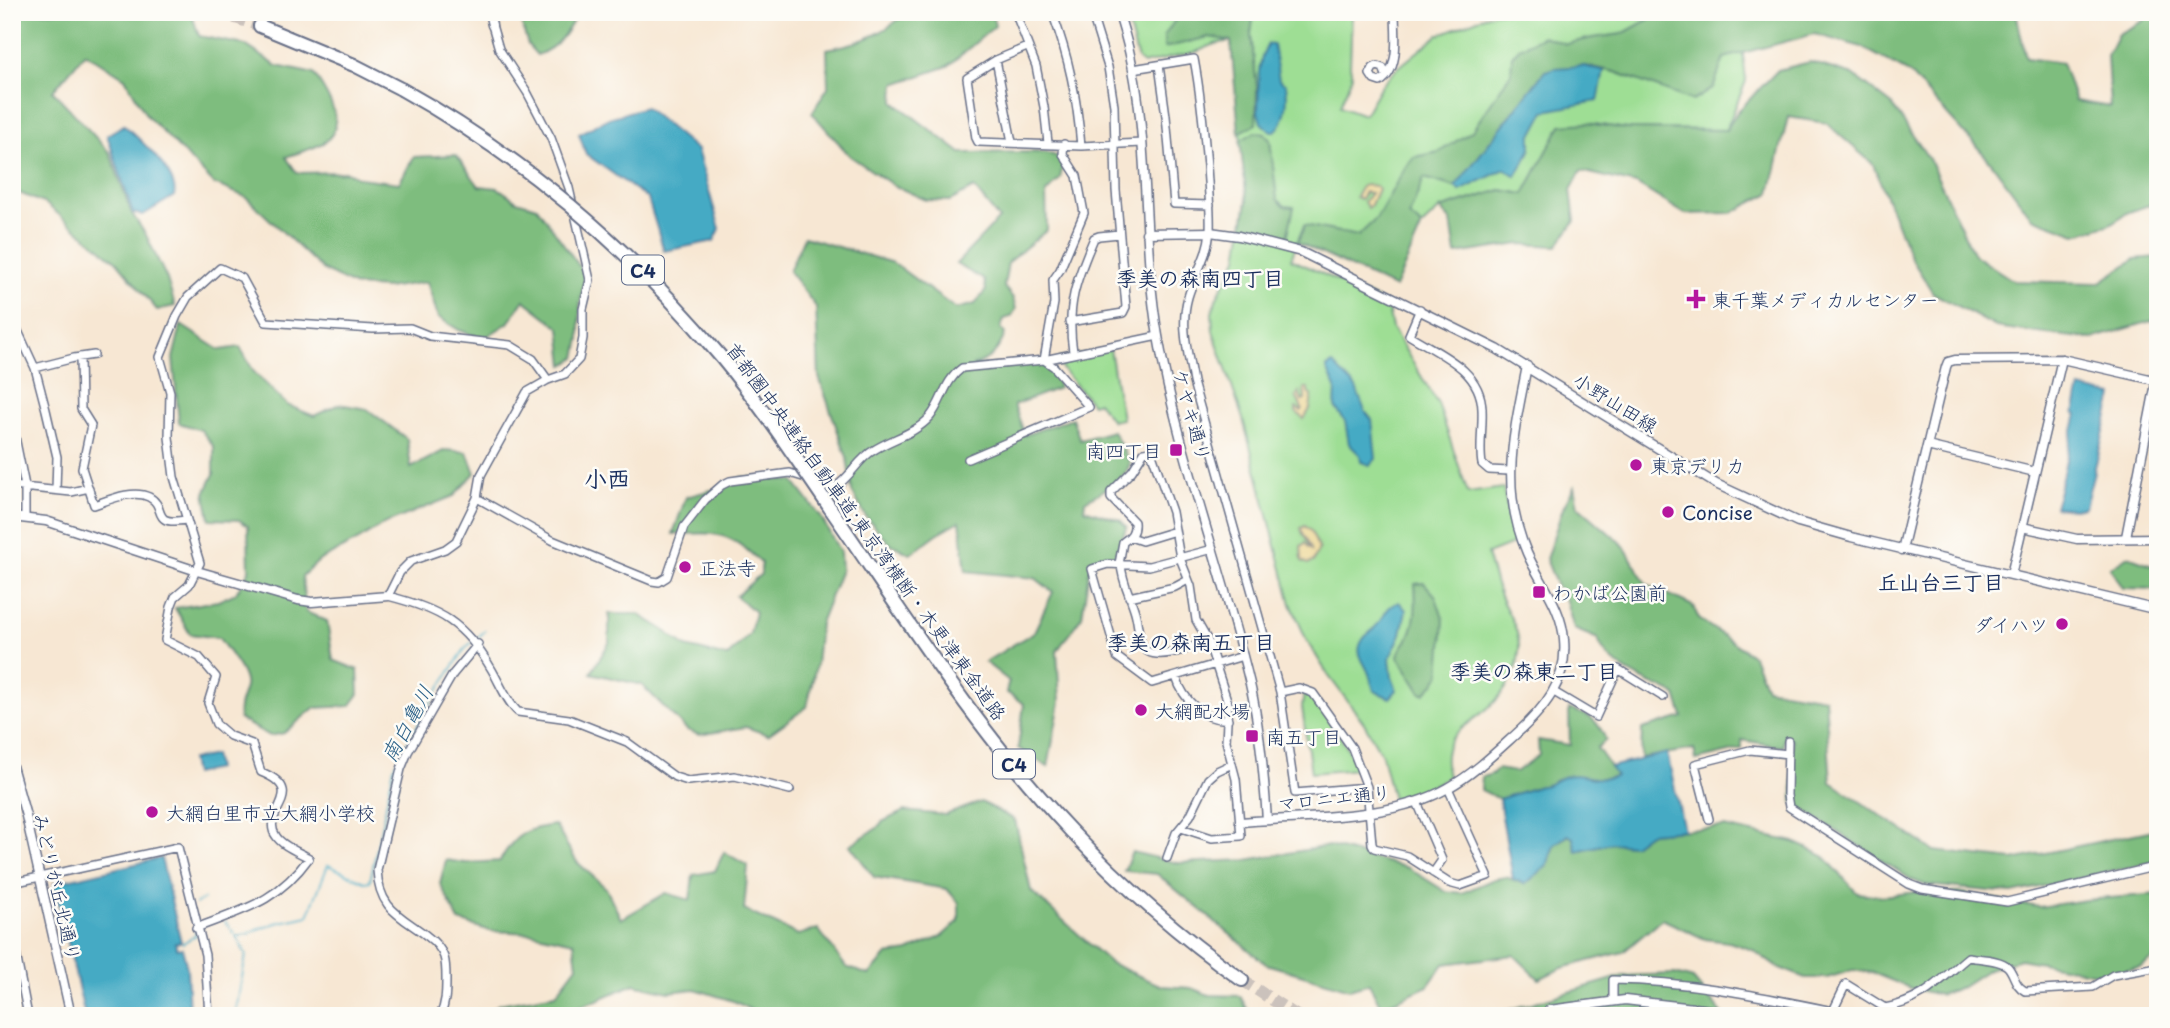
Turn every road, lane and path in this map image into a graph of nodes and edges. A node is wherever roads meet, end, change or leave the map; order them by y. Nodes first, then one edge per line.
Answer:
1 (489, 12) edge
2 (1015, 12) edge
3 (1052, 12) edge
4 (1091, 12) edge
5 (1118, 12) edge
6 (1395, 12) edge
7 (492, 25) joint
8 (260, 26) tunnel mouth
9 (1027, 47) junction
10 (996, 60) junction
11 (1159, 65) junction
12 (1133, 69) junction
13 (1387, 71) dead end
14 (1012, 142) junction
15 (1048, 143) junction
16 (1142, 143) junction
17 (1064, 144) junction
18 (1115, 144) junction
19 (1081, 146) junction
20 (1210, 205) junction
21 (1210, 232) junction
22 (1146, 233) junction
23 (1119, 234) junction
24 (1420, 309) junction
25 (12, 318) edge
26 (1069, 322) junction
27 (1158, 336) junction
28 (1073, 352) junction
29 (94, 355) dead end
30 (80, 357) junction
31 (2063, 359) junction
32 (1044, 360) junction
33 (1527, 366) junction
34 (35, 368) junction
35 (548, 380) junction
36 (12, 422) edge
37 (1927, 446) junction
38 (968, 459) dead end
39 (1509, 471) junction
40 (2035, 472) junction
41 (12, 486) edge
42 (25, 486) junction
43 (89, 488) junction
44 (56, 491) junction
45 (477, 498) junction
46 (12, 517) edge
47 (25, 518) junction
48 (186, 520) junction
49 (2022, 527) junction
50 (1175, 531) junction
51 (1130, 537) junction
52 (2126, 537) junction
53 (2158, 538) edge
54 (1213, 548) junction
55 (1902, 550) junction
56 (1180, 558) junction
57 (1120, 564) junction
58 (197, 570) junction
59 (2011, 575) junction
60 (1188, 580) junction
61 (388, 596) junction
62 (1129, 597) junction
63 (2158, 610) edge
64 (1208, 641) junction
65 (478, 644) junction
66 (1243, 656) junction
67 (1215, 665) junction
68 (1176, 677) junction
69 (1280, 692) junction
70 (1554, 692) junction
71 (1663, 697) dead end
72 (1228, 719) junction
73 (1788, 741) dead end
74 (1788, 754) junction
75 (1232, 764) junction
76 (12, 766) edge
77 (1367, 787) junction
78 (1448, 788) junction
79 (790, 790) dead end
80 (1417, 802) junction
81 (1370, 812) junction
82 (1709, 819) dead end
83 (1267, 820) junction
84 (1240, 822) junction
85 (1181, 828) junction
86 (1167, 858) dead end
87 (2158, 866) edge
88 (1433, 873) junction
89 (40, 879) junction
90 (12, 883) edge
91 (196, 928) junction
92 (12, 933) edge
93 (2158, 967) edge
94 (1242, 980) tunnel mouth
95 (1614, 1001) junction
96 (1549, 1010) dead end
97 (28, 1016) edge
98 (71, 1016) edge
99 (209, 1016) edge
100 (440, 1016) edge
101 (1737, 1016) edge

1 - 7 street
2 - 9 street
3 - 19 street
4 - 18 street
5 - 12 street, ケヤキ通り
6 - 13 street
7 - 35 street
8 - 94 highway, 首都圏中央連絡自動車道;東京湾横断・木更津東金道路 / C4, bridge
9 - 10 street
9 - 15 street
10 - 14 street
10 - 14 street
11 - 12 street
11 - 20 street
11 - 20 street
12 - 16 street, ケヤキ通り
14 - 15 street
15 - 17 street
16 - 18 street
16 - 22 street, ケヤキ通り
17 - 19 street
17 - 32 street
18 - 19 street
18 - 23 street
20 - 21 street
21 - 22 street, 小野山田線
21 - 24 street, 小野山田線
21 - 69 street
22 - 27 street, ケヤキ通り
23 - 26 street
23 - 26 street
24 - 33 street, 小野山田線
24 - 39 street
25 - 34 street
26 - 28 street
27 - 28 street
27 - 54 street, ケヤキ通り
28 - 32 street
29 - 30 street
30 - 34 street
30 - 43 street
31 - 37 street
31 - 40 street
31 - 52 street
32 - 38 street
32 - 45 street
33 - 39 street, マロニエ通り
33 - 55 street, 小野山田線
34 - 44 street
35 - 45 street
35 - 48 street
36 - 42 street
37 - 40 street
37 - 55 street
39 - 70 street, マロニエ通り
40 - 49 street
41 - 42 street
42 - 44 street
42 - 47 street
43 - 44 street
43 - 48 street
45 - 61 street
46 - 47 street
47 - 58 street
48 - 58 street
49 - 52 street
49 - 59 street
50 - 51 street
50 - 51 street
50 - 56 street
51 - 57 street
52 - 53 street
54 - 56 street
54 - 66 street, ケヤキ通り
55 - 59 street, 小野山田線
56 - 57 street
56 - 60 street
57 - 62 street
57 - 68 street
58 - 61 street
58 - 91 street
59 - 63 street, 小野山田線
60 - 62 street
60 - 64 street
61 - 65 street
62 - 64 street
64 - 67 street
65 - 79 street
65 - 100 street
66 - 67 street
66 - 83 street, ケヤキ通り
67 - 68 street
67 - 72 street
68 - 72 street
69 - 77 street
69 - 77 street
70 - 71 street
70 - 78 street, マロニエ通り
72 - 75 street
73 - 74 street
74 - 82 street
74 - 87 street
75 - 84 street
75 - 85 street
76 - 89 street, みどりが丘北通り
77 - 81 street
78 - 80 street, マロニエ通り
78 - 88 street
80 - 81 street, マロニエ通り
80 - 88 street
81 - 83 street, マロニエ通り
81 - 88 street
83 - 84 street, マロニエ通り
84 - 85 street
85 - 86 street
89 - 90 street
89 - 91 street
89 - 98 street, みどりが丘北通り
91 - 99 street
92 - 97 street
93 - 95 street
95 - 96 street
95 - 101 street

